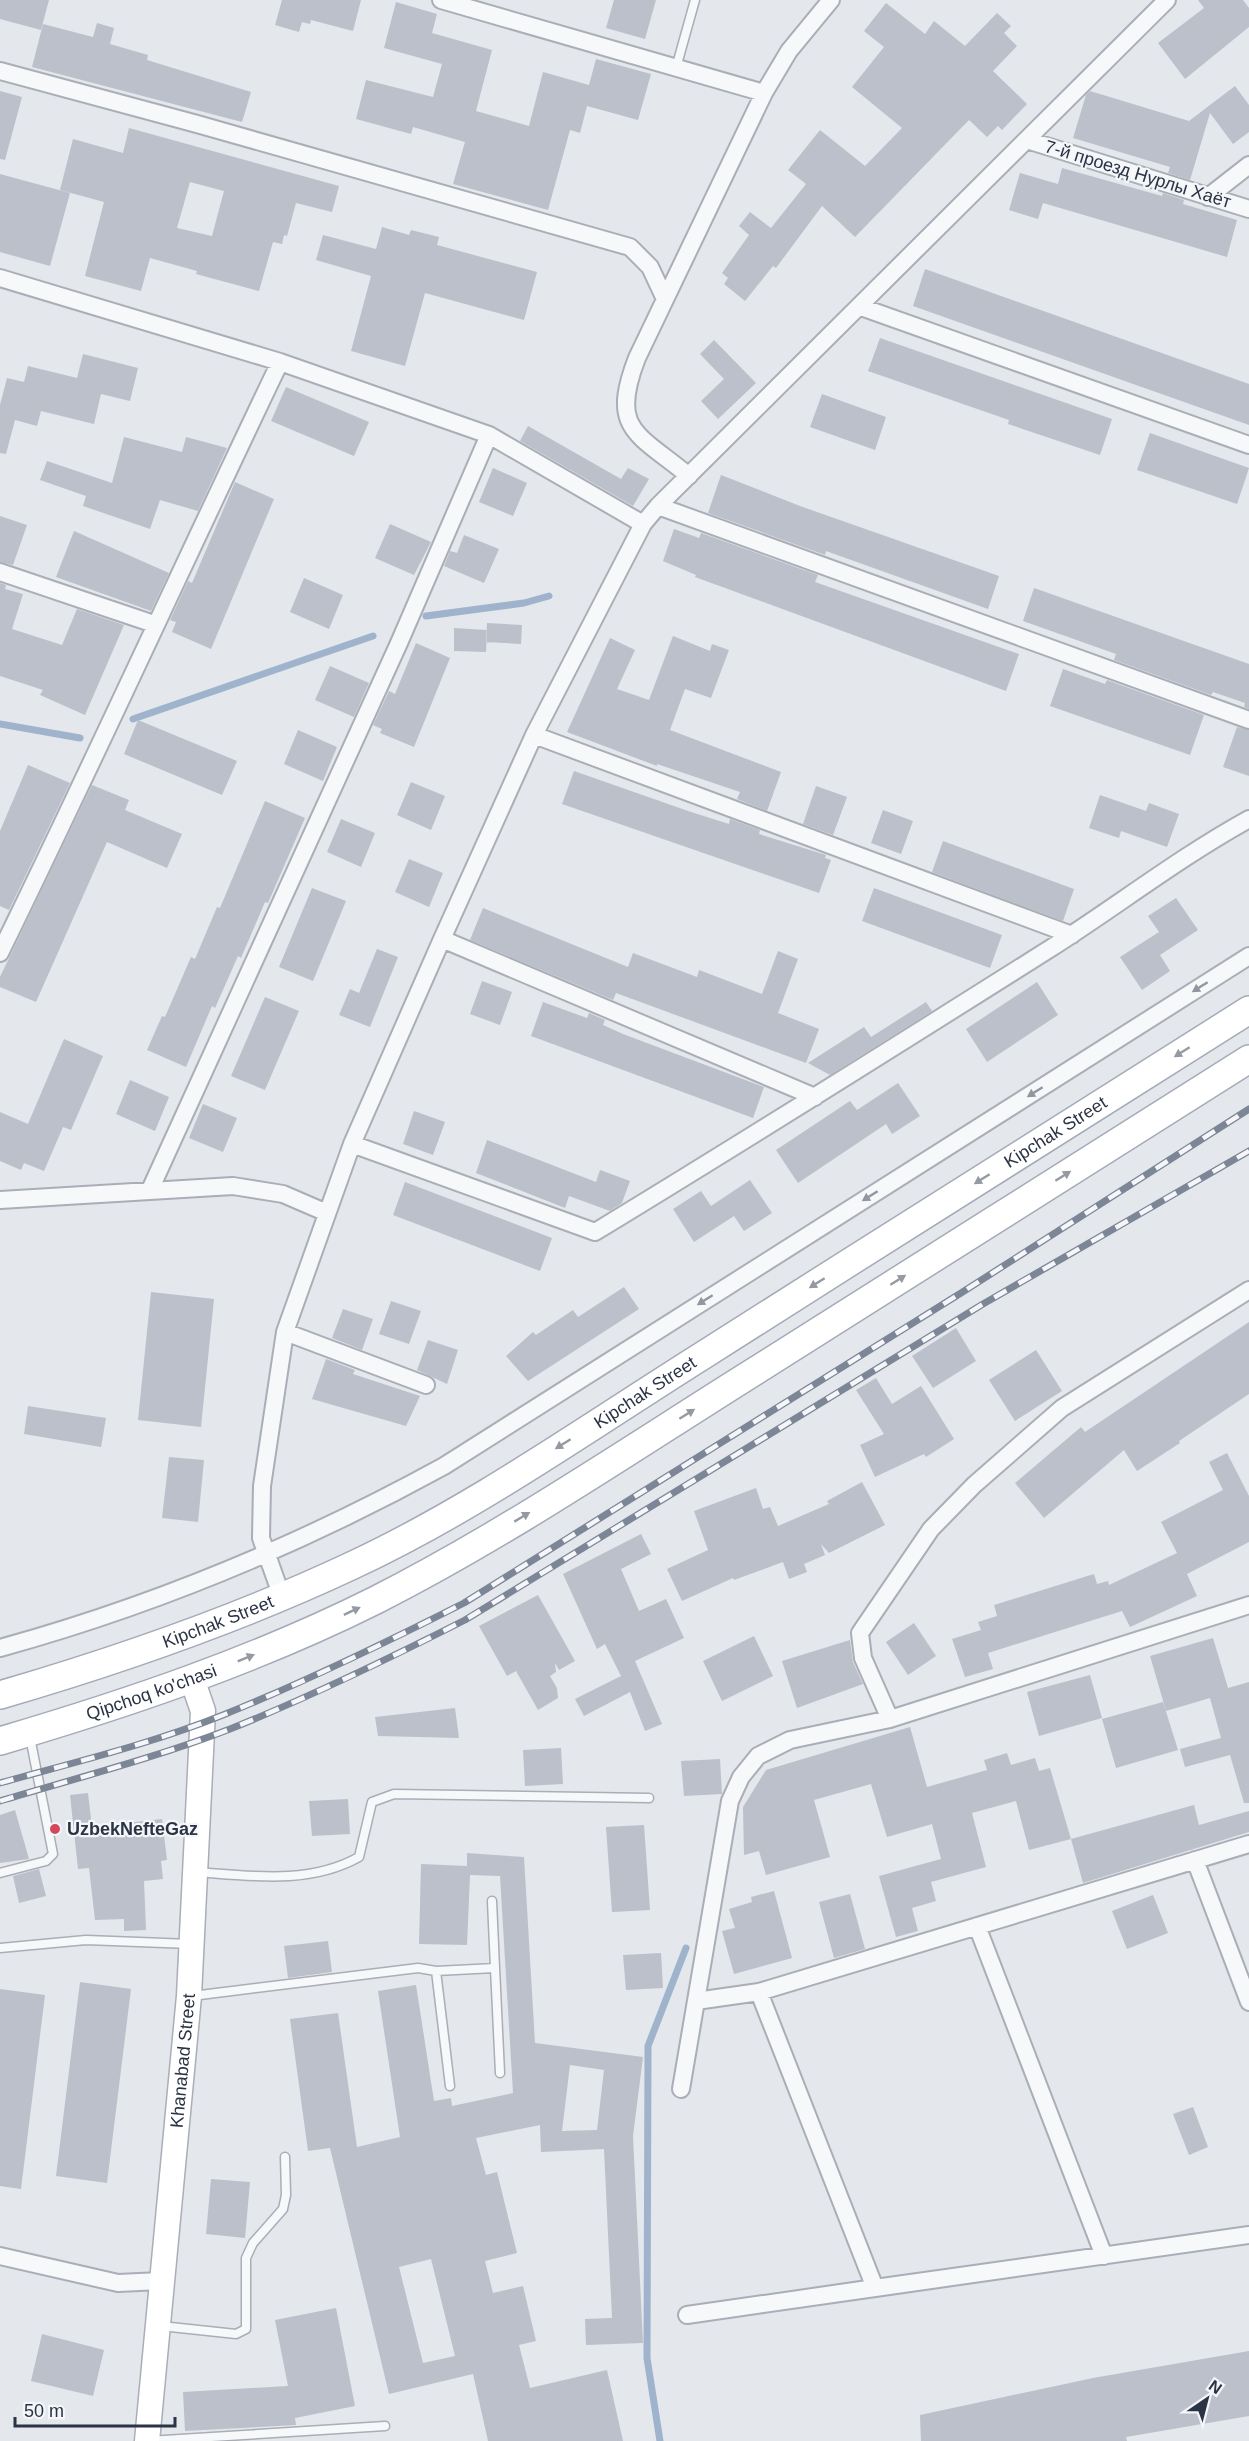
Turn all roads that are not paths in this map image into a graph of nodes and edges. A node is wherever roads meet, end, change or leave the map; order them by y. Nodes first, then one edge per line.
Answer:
1 (441, 0) edge
2 (695, 0) edge
3 (831, 0) edge
4 (1167, 0) edge
5 (676, 68) junction
6 (0, 71) edge
7 (764, 93) junction
8 (1027, 140) junction
9 (1249, 165) edge
10 (1208, 196) junction
11 (1249, 208) edge
12 (0, 278) edge
13 (665, 299) junction
14 (861, 307) junction
15 (280, 362) junction
16 (489, 435) junction
17 (1249, 445) edge
18 (689, 476) junction
19 (658, 506) junction
20 (644, 524) junction
21 (0, 572) edge
22 (154, 624) junction
23 (1249, 720) edge
24 (534, 735) junction
25 (1249, 819) edge
26 (1072, 935) junction
27 (442, 939) junction
28 (0, 953) edge
29 (1249, 956) edge
30 (1249, 1010) edge
31 (1249, 1059) edge
32 (815, 1097) junction
33 (352, 1144) junction
34 (150, 1190) junction
35 (0, 1200) edge
36 (327, 1213) junction
37 (1249, 1290) edge
38 (285, 1332) junction
39 (426, 1385) dead end
40 (267, 1555) junction
41 (282, 1596) junction
42 (1249, 1605) edge
43 (299, 1636) junction
44 (178, 1637) junction
45 (0, 1648) edge
46 (192, 1679) junction
47 (0, 1695) edge
48 (890, 1719) junction
49 (29, 1733) junction
50 (0, 1741) edge
51 (649, 1798) dead end
52 (1249, 1844) edge
53 (1195, 1860) junction
54 (195, 1872) junction
55 (0, 1873) edge
56 (492, 1900) dead end
57 (977, 1926) junction
58 (192, 1944) junction
59 (0, 1948) edge
60 (495, 1968) junction
61 (436, 1971) junction
62 (759, 1992) junction
63 (189, 1996) junction
64 (696, 2001) junction
65 (1249, 2002) edge
66 (500, 2073) dead end
67 (450, 2086) dead end
68 (681, 2089) dead end
69 (285, 2157) dead end
70 (1249, 2235) edge
71 (0, 2256) edge
72 (1104, 2256) junction
73 (161, 2281) junction
74 (875, 2288) junction
75 (687, 2315) dead end
76 (157, 2325) junction
77 (385, 2426) dead end
78 (147, 2441) edge

1 - 5 street
2 - 5 lane
3 - 7 street
4 - 8 street
5 - 7 street
6 - 13 street
7 - 13 street
8 - 10 street, 7-й проезд Нурлы Хаёт
8 - 14 street
9 - 10 street
10 - 11 street, 7-й проезд Нурлы Хаёт
12 - 15 street
13 - 18 street
14 - 17 street
14 - 18 street
15 - 16 street
15 - 22 street
16 - 20 street
16 - 34 street
18 - 19 street
19 - 20 street
19 - 23 street
20 - 24 street
21 - 22 street
22 - 28 street
24 - 26 street
24 - 27 street
25 - 26 street
26 - 32 street
27 - 32 street
27 - 33 street
29 -> 40 street
30 -> 41 main road, Kipchak Street
43 -> 31 main road
32 - 33 street
33 - 36 street
34 - 35 street
34 - 36 street
36 - 38 street
37 - 48 street
38 - 39 street
38 - 40 street
40 - 41 street
40 - 45 street
41 - 43 main road
41 - 44 main road, Kipchak Street
42 - 48 street
46 -> 43 main road, Qipchoq ko'chasi
44 - 46 main road
44 - 47 main road, Kipchak Street
46 - 49 main road, Qipchoq ko'chasi
46 - 54 main road, Khanabad Street
48 - 64 street
49 - 50 main road, Qipchoq ko'chasi
49 - 55 lane
51 - 54 lane
52 - 53 street
53 - 57 street
53 - 65 street
54 - 58 main road, Khanabad Street
56 - 60 lane
57 - 62 street
57 - 72 street
58 - 59 lane
58 - 63 main road, Khanabad Street
60 - 61 lane
60 - 66 lane
61 - 63 lane
61 - 67 lane
62 - 64 street
62 - 74 street
63 - 73 main road, Khanabad Street
64 - 68 street
69 - 76 lane
70 - 72 street
71 - 73 street
72 - 74 street
73 - 76 main road, Khanabad Street
74 - 75 street
76 - 78 main road, Khanabad Street
77 - 78 lane

